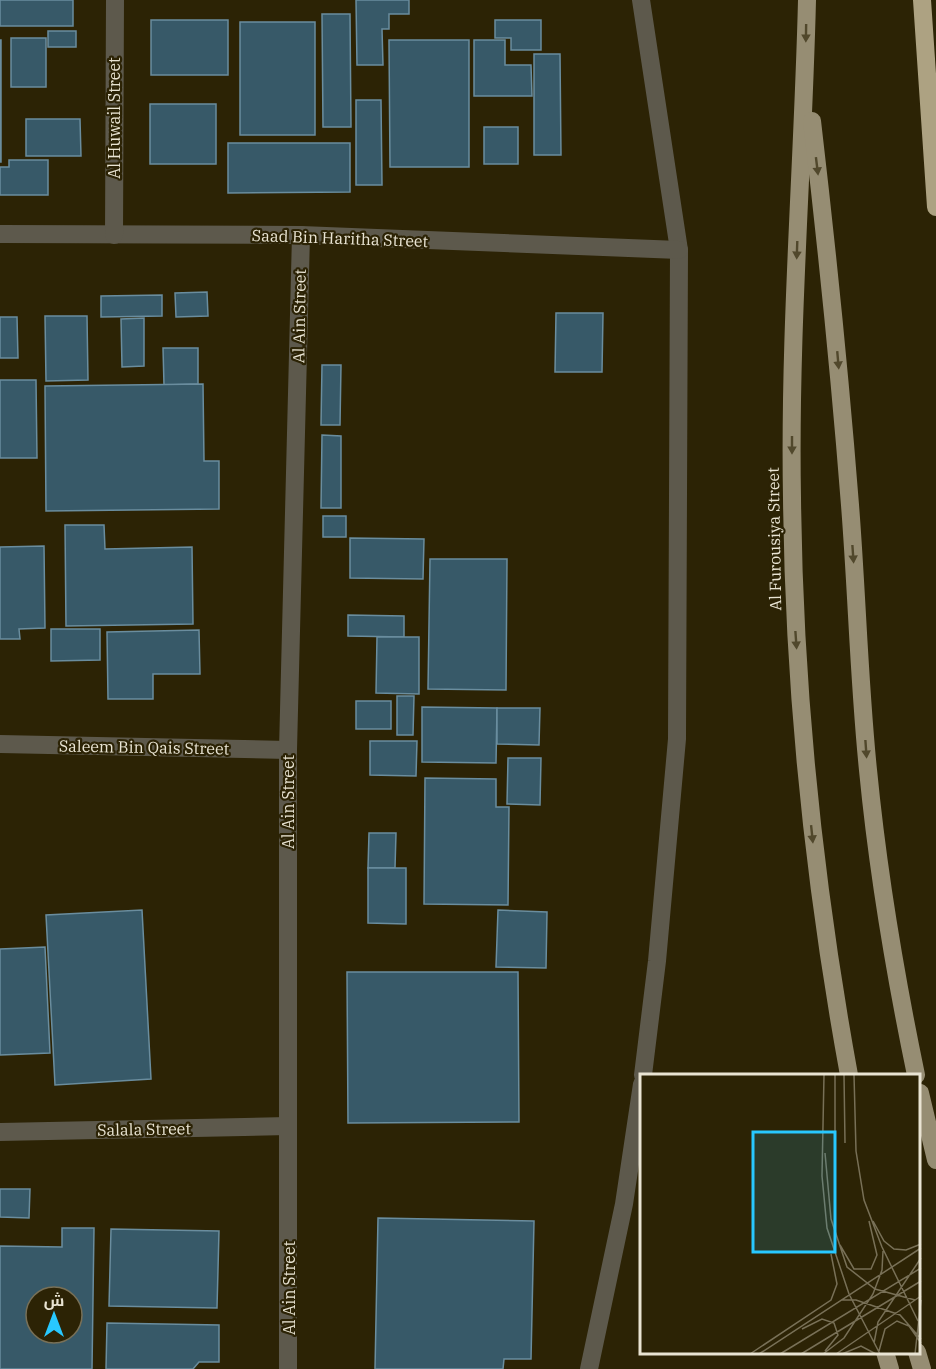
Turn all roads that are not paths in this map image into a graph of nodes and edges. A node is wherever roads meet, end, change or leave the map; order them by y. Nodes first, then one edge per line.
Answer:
1 (115, 0) edge
2 (641, 0) edge
3 (807, 0) edge
4 (922, 0) edge
5 (805, 66) junction
6 (936, 207) edge
7 (0, 234) edge
8 (114, 235) junction
9 (301, 235) junction
10 (679, 250) junction
11 (0, 744) edge
12 (288, 750) junction
13 (644, 1074) edge
14 (849, 1074) edge
15 (916, 1074) edge
16 (640, 1097) edge
17 (921, 1097) edge
18 (288, 1126) junction
19 (0, 1132) edge
20 (936, 1160) edge
21 (885, 1354) edge
22 (917, 1354) edge
23 (288, 1369) edge
24 (590, 1369) edge
25 (890, 1369) edge
26 (922, 1369) edge

1 - 8 street, Al Huwail Street
2 - 10 street
3 -> 5 main road, Al Furousiya Street
4 - 6 highway
5 -> 14 main road, Al Furousiya Street
5 -> 15 main road
7 - 8 street, Saad Bin Haritha Street
8 - 9 street, Saad Bin Haritha Street
9 - 10 street, Saad Bin Haritha Street
9 - 12 street, Al Ain Street
10 - 13 street
11 - 12 street, Saleem Bin Qais Street
12 - 18 street, Al Ain Street
16 - 24 street
17 - 20 main road
18 - 19 street, Salala Street
18 - 23 street, Al Ain Street
21 - 25 main road
22 - 26 main road

